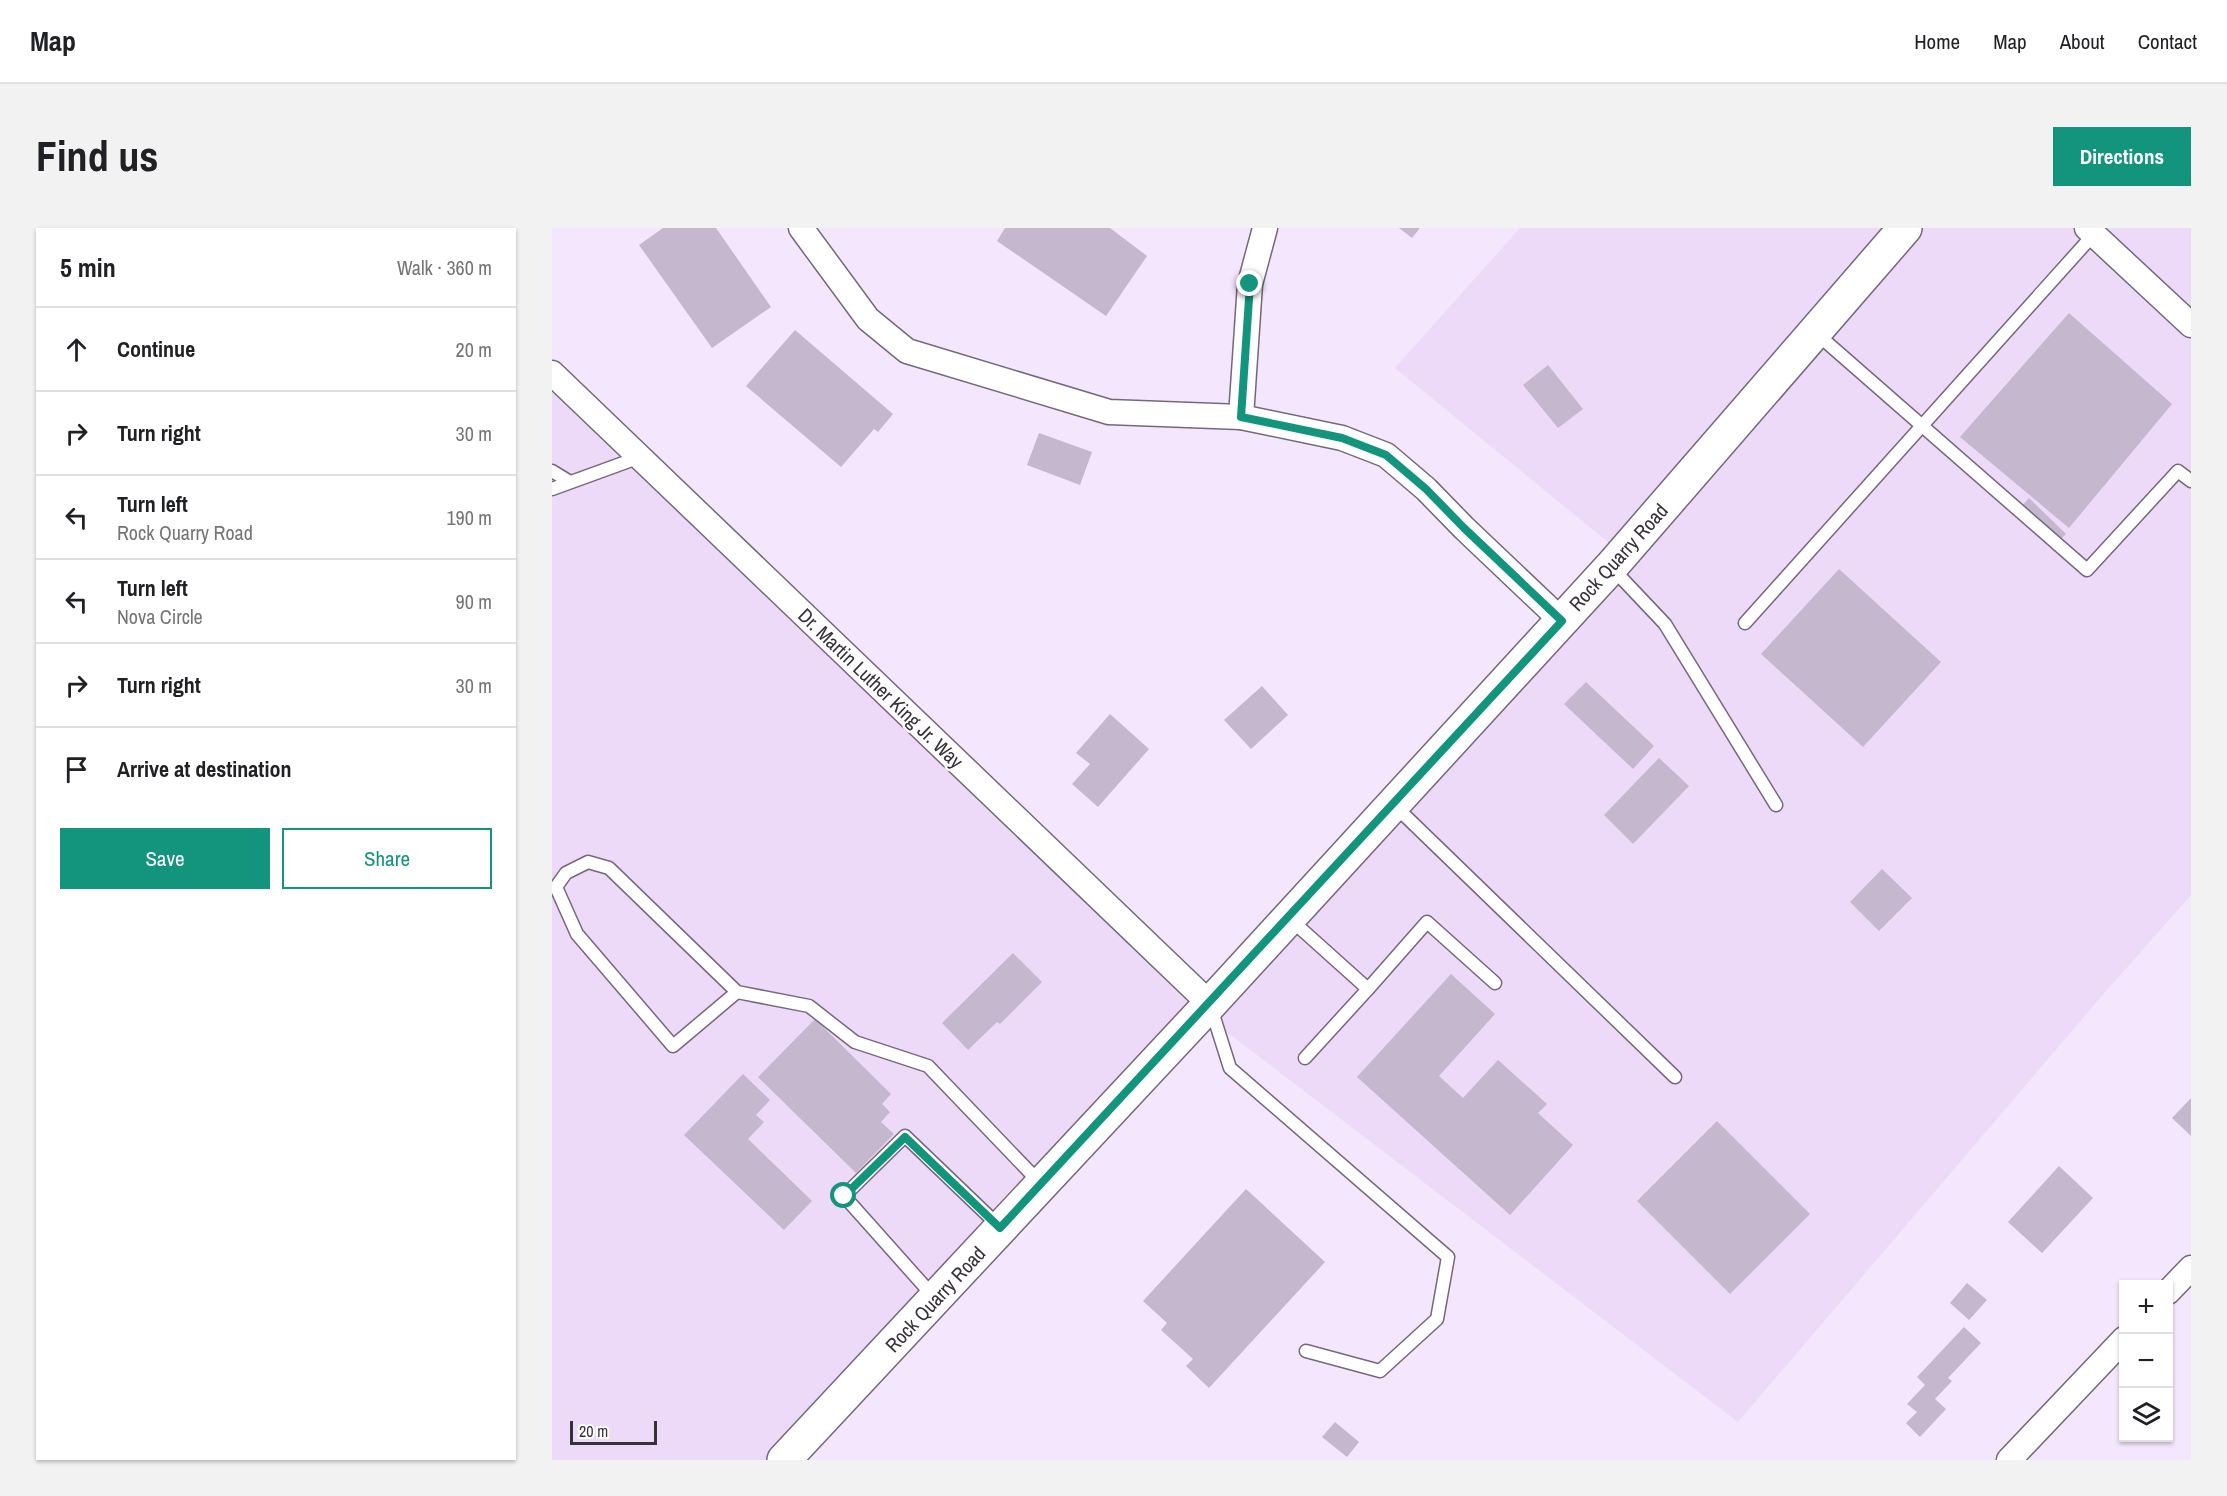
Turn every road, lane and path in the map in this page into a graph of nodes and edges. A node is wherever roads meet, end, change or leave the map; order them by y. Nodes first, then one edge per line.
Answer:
1 (801, 228) edge
2 (1905, 228) edge
3 (1261, 229) edge
4 (2090, 231) edge
5 (2191, 325) edge
6 (1815, 332) junction
7 (552, 373) edge
8 (1241, 417) junction
9 (1921, 424) junction
10 (640, 457) junction
11 (552, 471) edge
12 (2191, 481) edge
13 (570, 482) junction
14 (552, 489) edge
15 (1611, 567) junction
16 (1562, 621) junction
17 (1745, 623) dead end
18 (1393, 804) junction
19 (1776, 805) dead end
20 (1289, 918) junction
21 (1495, 983) dead end
22 (1368, 988) junction
23 (737, 992) junction
24 (1210, 1004) junction
25 (1305, 1058) dead end
26 (1675, 1077) dead end
27 (1042, 1184) junction
28 (1000, 1228) junction
29 (2191, 1268) edge
30 (2173, 1288) edge
31 (935, 1298) junction
32 (2119, 1344) edge
33 (1306, 1352) dead end
34 (784, 1460) edge
35 (2009, 1460) edge

1 - 8 street
2 - 6 street, Rock Quarry Road
3 - 8 street
4 - 5 street
4 - 9 lane
6 - 9 lane
6 - 15 street, Rock Quarry Road
7 - 10 street, Dr. Martin Luther King Jr. Way
8 - 16 street
9 - 12 lane
9 - 17 lane
10 - 13 lane
10 - 24 street, Dr. Martin Luther King Jr. Way
11 - 13 lane
13 - 14 lane
15 - 16 street, Rock Quarry Road
15 - 19 lane
16 - 18 street, Rock Quarry Road
18 - 20 street, Rock Quarry Road
18 - 26 lane
20 - 22 lane
20 - 24 street, Rock Quarry Road
21 - 22 lane
22 - 25 lane
23 - 23 lane
23 - 27 lane
24 - 27 street, Rock Quarry Road
24 - 33 lane
27 - 28 street, Rock Quarry Road
28 - 31 street, Rock Quarry Road
28 - 31 lane
29 - 30 street
31 - 34 street, Rock Quarry Road
32 - 35 street

